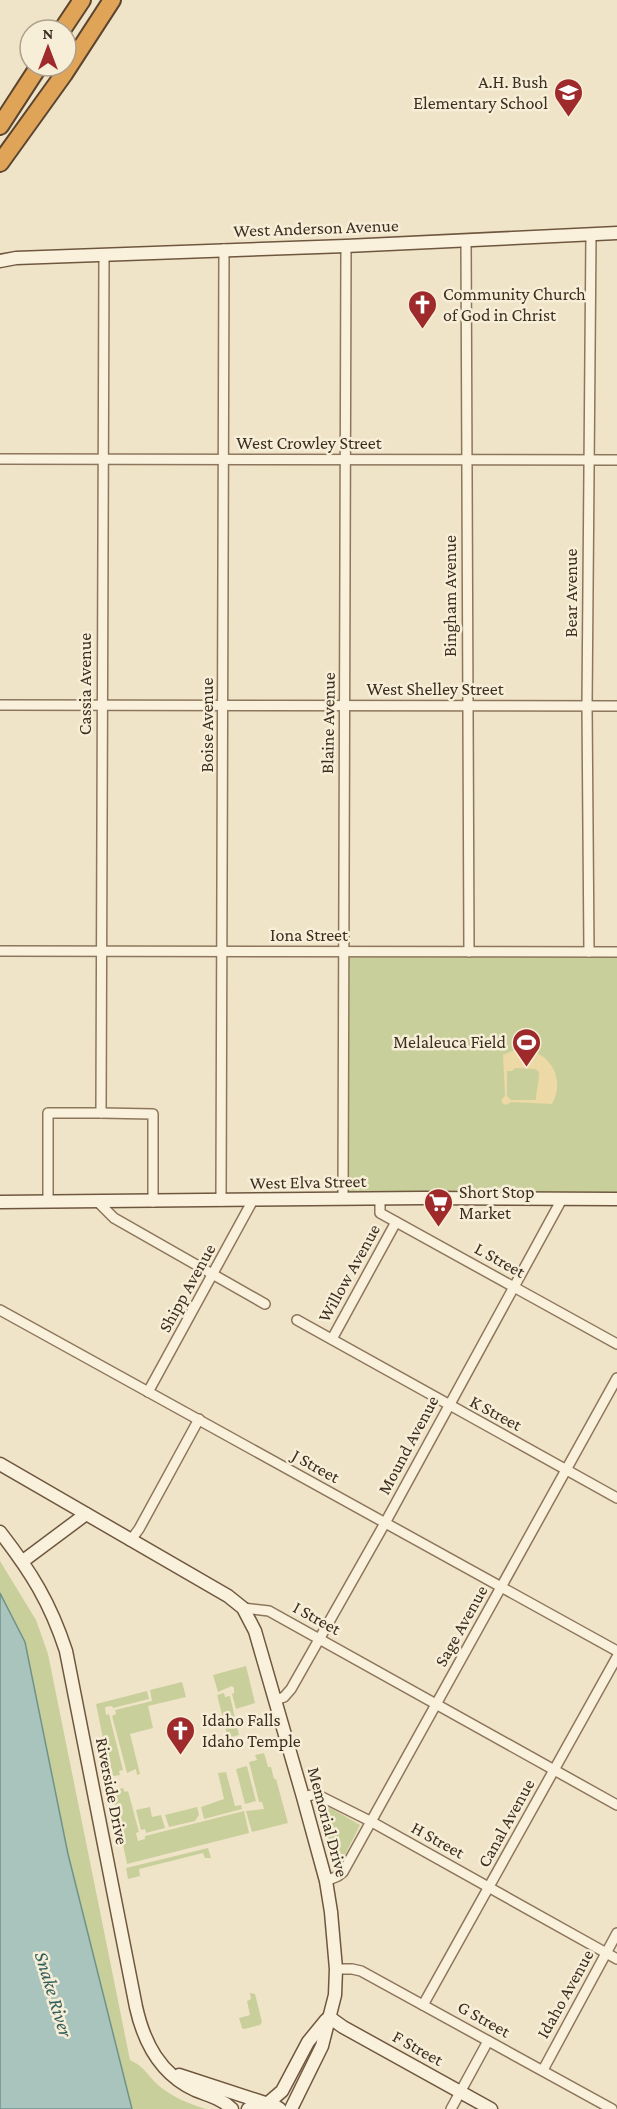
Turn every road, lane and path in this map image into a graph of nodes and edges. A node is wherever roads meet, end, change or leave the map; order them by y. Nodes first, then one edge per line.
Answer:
1 (67, 0) edge
2 (82, 0) edge
3 (112, 0) edge
4 (123, 0) edge
5 (59, 18) edge
6 (70, 18) edge
7 (78, 52) edge
8 (78, 56) edge
9 (31, 78) edge
10 (61, 78) edge
11 (0, 126) edge
12 (0, 163) edge
13 (617, 233) edge
14 (591, 235) junction
15 (466, 240) junction
16 (346, 246) junction
17 (224, 249) junction
18 (104, 256) junction
19 (0, 261) edge
20 (0, 459) edge
21 (102, 459) junction
22 (223, 459) junction
23 (345, 459) junction
24 (466, 460) junction
25 (588, 460) junction
26 (617, 460) edge
27 (0, 705) edge
28 (102, 705) junction
29 (223, 705) junction
30 (345, 706) junction
31 (466, 706) junction
32 (587, 706) junction
33 (617, 706) edge
34 (0, 951) edge
35 (102, 951) junction
36 (222, 951) junction
37 (344, 952) junction
38 (469, 952) junction
39 (589, 952) junction
40 (617, 952) edge
41 (101, 1113) junction
42 (343, 1199) junction
43 (380, 1199) junction
44 (562, 1199) junction
45 (617, 1199) edge
46 (253, 1200) junction
47 (221, 1201) junction
48 (0, 1202) edge
49 (48, 1202) junction
50 (98, 1202) junction
51 (153, 1202) junction
52 (396, 1222) junction
53 (214, 1275) junction
54 (514, 1287) junction
55 (265, 1304) dead end
56 (0, 1310) edge
57 (297, 1320) dead end
58 (332, 1339) junction
59 (617, 1344) edge
60 (617, 1378) edge
61 (148, 1392) junction
62 (448, 1405) junction
63 (199, 1419) junction
64 (0, 1464) edge
65 (566, 1470) junction
66 (617, 1498) edge
67 (86, 1514) junction
68 (385, 1523) junction
69 (0, 1532) edge
70 (130, 1541) junction
71 (23, 1561) junction
72 (501, 1587) junction
73 (243, 1608) junction
74 (319, 1640) junction
75 (617, 1651) edge
76 (617, 1656) edge
77 (276, 1700) junction
78 (436, 1704) junction
79 (554, 1770) junction
80 (303, 1797) junction
81 (617, 1805) edge
82 (372, 1822) junction
83 (326, 1881) junction
84 (489, 1887) junction
85 (617, 1933) edge
86 (606, 1953) junction
87 (617, 1959) edge
88 (336, 1969) junction
89 (423, 2005) junction
90 (329, 2017) junction
91 (488, 2041) junction
92 (164, 2068) junction
93 (543, 2070) junction
94 (460, 2092) junction
95 (267, 2103) junction
96 (599, 2106) edge
97 (232, 2109) edge
98 (248, 2109) edge
99 (280, 2109) edge
100 (291, 2109) edge
101 (450, 2109) edge
102 (491, 2109) edge
103 (612, 2109) edge

1 - 5 highway
2 - 6 highway
3 - 7 highway
4 - 8 highway
9 - 11 highway
10 - 12 highway
13 - 14 street, West Anderson Avenue
14 - 15 street, West Anderson Avenue
14 - 25 street, Bear Avenue
15 - 16 street, West Anderson Avenue
15 - 24 street, Bingham Avenue
16 - 17 street, West Anderson Avenue
16 - 23 street, Blaine Avenue
17 - 18 street, West Anderson Avenue
17 - 22 street, Boise Avenue
18 - 19 street, West Anderson Avenue
18 - 21 street, Cassia Avenue
20 - 21 street, West Crowley Street
21 - 22 street, West Crowley Street
21 - 28 street, Cassia Avenue
22 - 23 street, West Crowley Street
22 - 29 street, Boise Avenue
23 - 24 street, West Crowley Street
23 - 30 street, Blaine Avenue
24 - 25 street, West Crowley Street
24 - 31 street, Bingham Avenue
25 - 26 street, West Crowley Street
25 - 32 street, Bear Avenue
27 - 28 street, West Shelley Street
28 - 29 street, West Shelley Street
28 - 35 street, Cassia Avenue
29 - 30 street, West Shelley Street
29 - 36 street, Boise Avenue
30 - 31 street, West Shelley Street
30 - 37 street, Blaine Avenue
31 - 32 street, West Shelley Street
31 - 38 street, Bingham Avenue
32 - 33 street, West Shelley Street
32 - 39 street, Bear Avenue
34 - 35 street, Iona Street
35 - 36 street, Iona Street
35 - 41 street, Cassia Avenue
36 - 37 street, Iona Street
36 - 47 street, Boise Avenue
37 - 38 street, Iona Street
37 - 42 street, Blaine Avenue
38 - 39 street, Iona Street
39 - 40 street, Iona Street
41 - 49 street
41 - 51 street
42 - 43 street, West Elva Street
42 - 46 street, West Elva Street
43 - 44 street, West Elva Street
43 - 52 street, L Street
44 - 45 street, West Elva Street
44 - 54 street, Mound Avenue
46 - 47 street, West Elva Street
46 - 53 street, Shipp Avenue
47 - 51 street, West Elva Street
48 - 49 street, West Elva Street
49 - 50 street, West Elva Street
50 - 51 street, West Elva Street
50 - 53 street
52 - 54 street, L Street
52 - 58 street, Willow Avenue
53 - 55 street
53 - 61 street, Shipp Avenue
54 - 59 street, L Street
54 - 62 street, Mound Avenue
56 - 61 street, J Street
57 - 58 street, K Street
58 - 62 street, K Street
60 - 65 street, Sage Avenue
61 - 63 street, J Street
62 - 65 street, K Street
62 - 68 street, Mound Avenue
63 - 68 street, J Street
63 - 70 street
64 - 67 street, I Street
65 - 66 street, K Street
65 - 72 street, Sage Avenue
67 - 70 street, I Street
67 - 71 street
68 - 72 street, J Street
68 - 74 street, Mound Avenue
69 - 71 street, Riverside Drive
70 - 73 street, I Street
71 - 92 street, Riverside Drive
72 - 75 street, J Street
72 - 78 street, Sage Avenue
73 - 74 street, I Street
73 - 77 street, Memorial Drive
74 - 77 street, Mound Avenue
74 - 78 street, I Street
76 - 79 street, Canal Avenue
77 - 80 street, Memorial Drive
78 - 79 street, I Street
78 - 82 street, Sage Avenue
79 - 81 street, I Street
79 - 84 street, Canal Avenue
80 - 82 street, H Street
80 - 83 street, Memorial Drive
82 - 83 street, Sage Avenue
82 - 84 street, H Street
83 - 88 street, Memorial Drive
84 - 86 street, H Street
84 - 89 street, Canal Avenue
85 - 86 street, Idaho Avenue
86 - 87 street, H Street
86 - 93 street, Idaho Avenue
88 - 89 street, G Street
88 - 90 street, Memorial Drive
89 - 91 street, G Street
90 - 94 street, F Street
90 - 95 street, Memorial Drive
90 - 100 street, Memorial Drive
91 - 93 street, G Street
91 - 94 street
92 - 95 street
92 - 97 street, Riverside Drive
93 - 96 street, G Street
94 - 101 street
94 - 102 street, F Street
95 - 98 street
95 - 99 street
96 - 103 street, G Street

